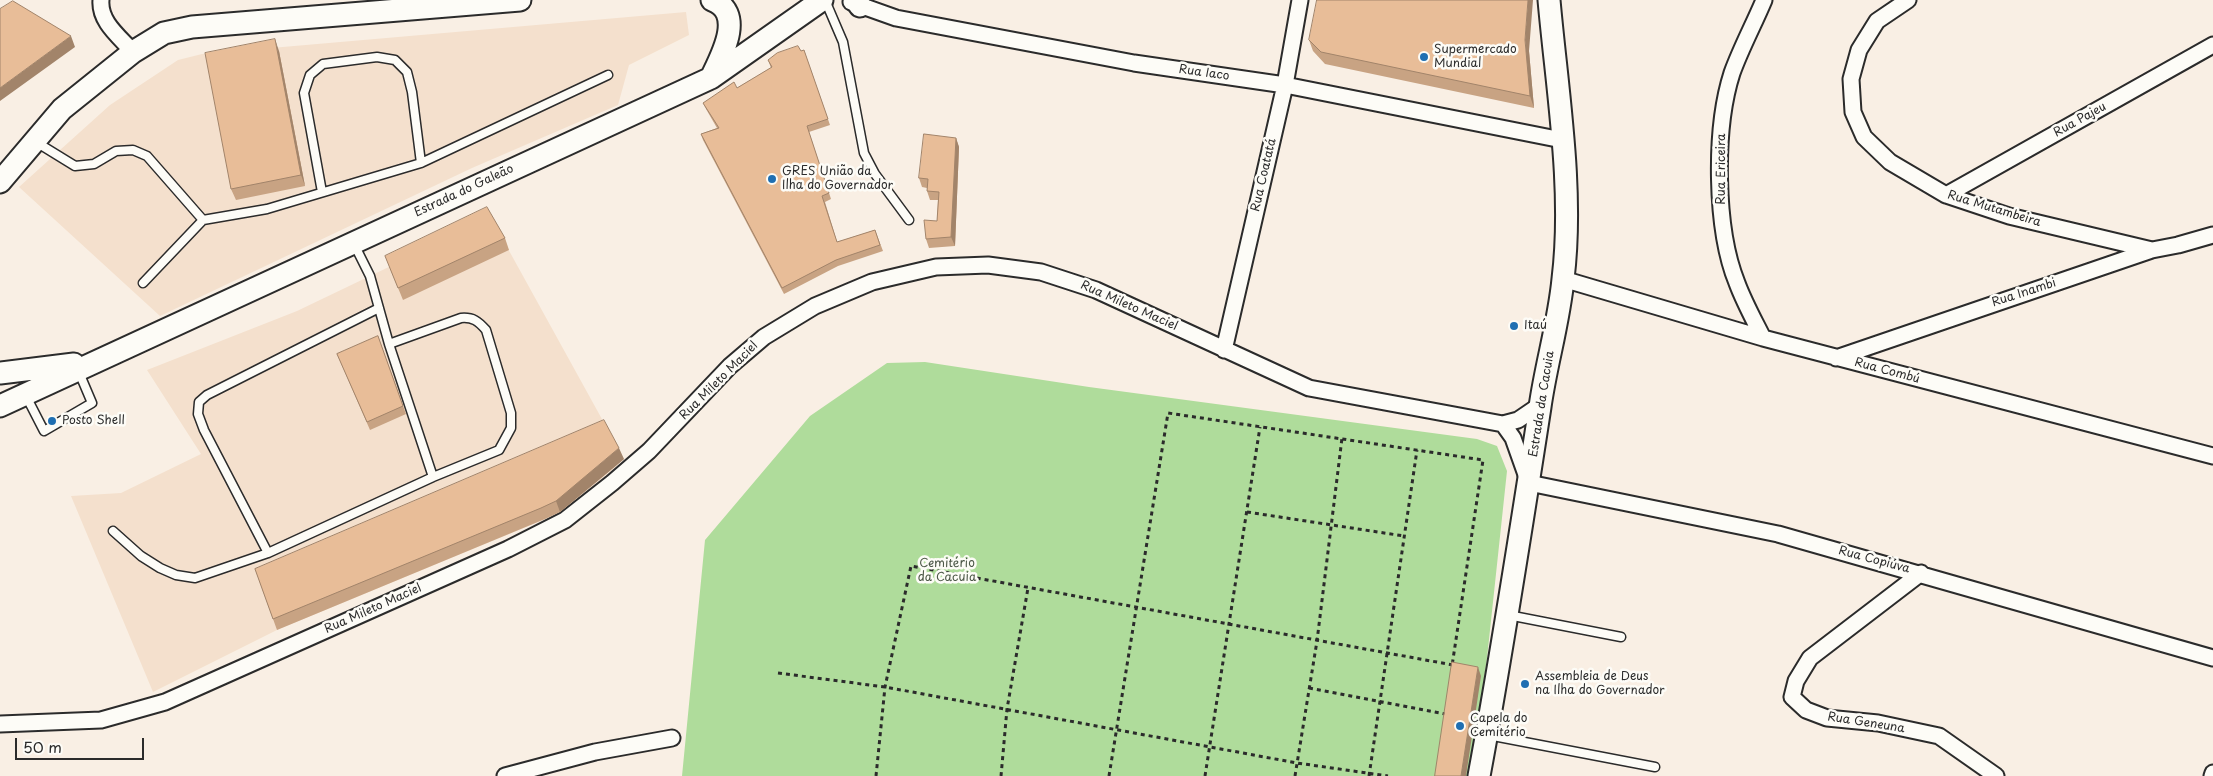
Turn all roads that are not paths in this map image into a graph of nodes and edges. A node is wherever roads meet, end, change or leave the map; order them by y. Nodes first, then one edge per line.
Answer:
1 (101, 0) edge
2 (520, 0) edge
3 (712, 0) edge
4 (823, 0) edge
5 (1300, 0) edge
6 (1548, 0) edge
7 (1764, 0) edge
8 (1908, 0) edge
9 (855, 2) edge
10 (2213, 45) edge
11 (133, 52) junction
12 (608, 75) dead end
13 (711, 78) junction
14 (1285, 85) junction
15 (1562, 140) junction
16 (35, 141) junction
17 (421, 163) junction
18 (0, 182) edge
19 (322, 192) junction
20 (1946, 195) junction
21 (203, 220) junction
22 (909, 220) dead end
23 (2213, 235) edge
24 (353, 242) junction
25 (2152, 250) junction
26 (1564, 279) junction
27 (143, 283) dead end
28 (379, 308) junction
29 (1763, 338) junction
30 (389, 344) junction
31 (1224, 350) junction
32 (1836, 358) junction
33 (86, 365) junction
34 (0, 373) edge
35 (25, 394) junction
36 (1540, 405) junction
37 (0, 406) edge
38 (1503, 424) junction
39 (2213, 456) edge
40 (433, 477) junction
41 (1529, 484) junction
42 (113, 531) dead end
43 (268, 553) junction
44 (1921, 573) junction
45 (1508, 615) junction
46 (1621, 637) dead end
47 (2213, 658) edge
48 (0, 724) edge
49 (1486, 735) junction
50 (672, 738) dead end
51 (1655, 767) dead end
52 (505, 776) edge
53 (1479, 776) edge
54 (1996, 776) edge

1 - 11 street
2 - 11 main road
3 - 13 main road
4 - 13 main road, Estrada do Galeão
4 - 22 lane
5 - 14 street, Rua Coatatá
6 - 15 main road, Estrada da Cacuia
7 - 29 street, Rua Ericeira
8 - 20 street, Rua Mutambeira
9 - 14 street, Rua Iaco
10 - 20 street, Rua Pajeu
11 - 16 main road
12 - 17 lane
13 - 24 main road, Estrada do Galeão
14 - 15 street, Rua Iaco
14 - 31 street, Rua Coatatá
15 - 26 main road, Estrada da Cacuia
16 - 18 main road
16 - 21 lane
17 - 19 lane
17 - 19 lane
19 - 21 lane
20 - 25 street, Rua Mutambeira
21 - 27 lane
23 - 25 street, Rua Inambi
24 - 28 lane
24 - 33 main road, Estrada do Galeão
25 - 32 street, Rua Inambi
26 - 29 street, Rua Combú
26 - 36 main road, Estrada da Cacuia
28 - 30 lane
28 - 43 lane
29 - 32 street, Rua Combú
30 - 40 lane
30 - 40 lane
31 - 38 street, Rua Mileto Maciel
31 - 48 street, Rua Mileto Maciel
32 - 39 street, Rua Combú
33 - 34 main road
33 - 35 main road, Estrada do Galeão
33 - 35 lane
35 - 37 main road, Estrada do Galeão
36 - 38 street
36 - 41 main road, Estrada da Cacuia
38 - 41 street
40 - 43 lane
41 - 44 street, Rua Copiúva
41 - 45 main road, Estrada da Cacuia
42 - 43 lane
44 - 47 street, Rua Copiúva
44 - 54 street, Rua Geneuna
45 - 46 lane
45 - 49 main road, Estrada da Cacuia
49 - 51 lane
49 - 53 main road, Estrada da Cacuia
50 - 52 street

